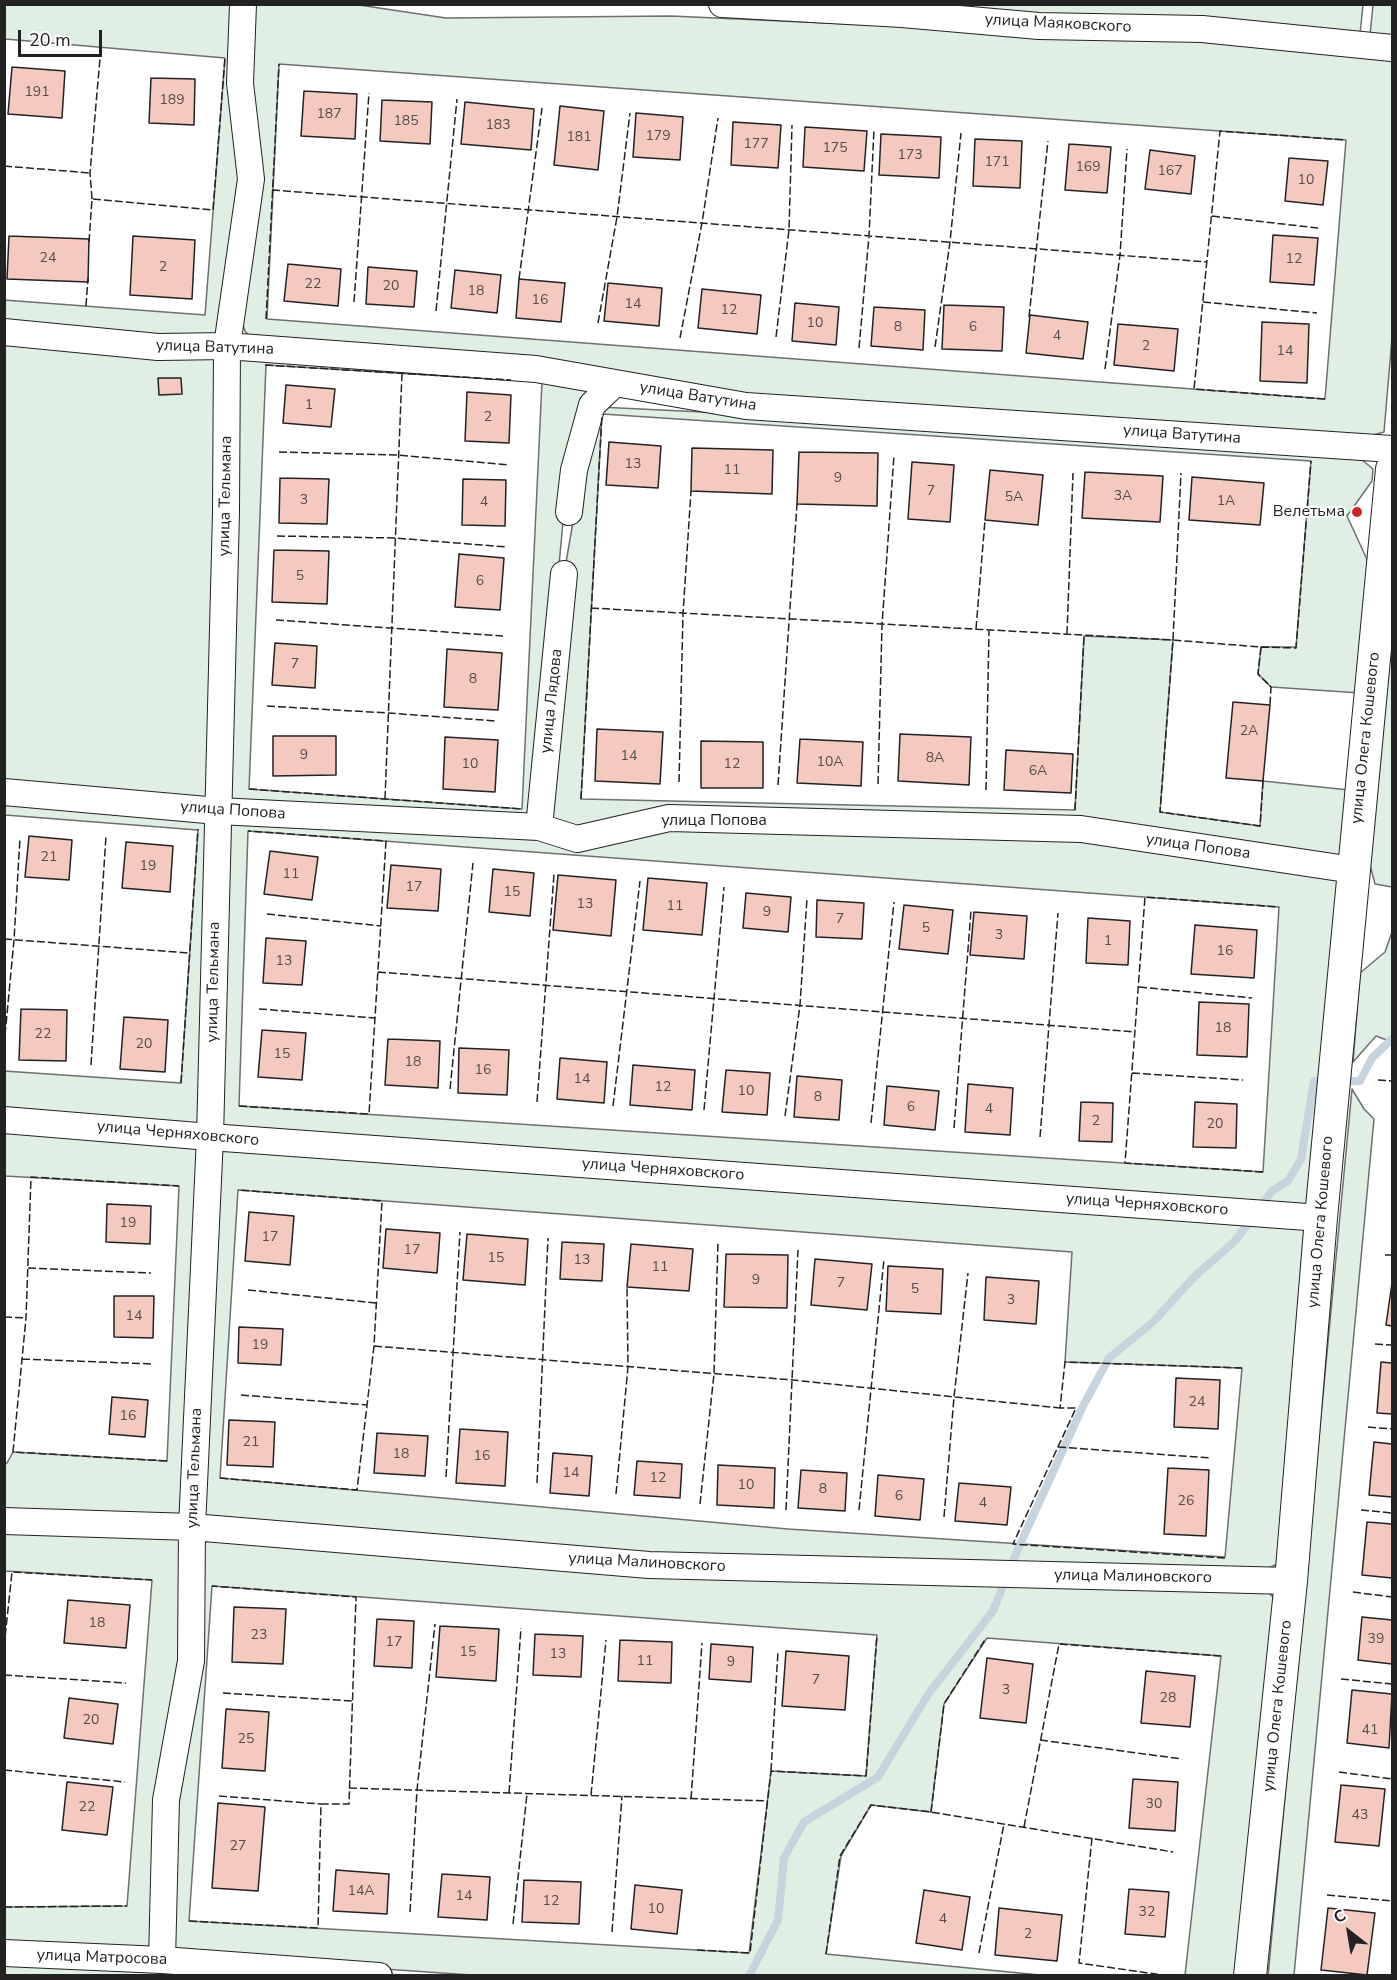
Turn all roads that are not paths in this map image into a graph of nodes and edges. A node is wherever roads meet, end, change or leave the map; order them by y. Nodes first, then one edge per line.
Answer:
1 (243, 4) edge
2 (722, 4) edge
3 (1392, 48) edge
4 (4, 333) edge
5 (227, 346) junction
6 (614, 384) junction
7 (1392, 448) edge
8 (1392, 469) edge
9 (569, 512) dead end
10 (564, 574) dead end
11 (4, 792) edge
12 (218, 811) junction
13 (539, 827) junction
14 (1353, 870) junction
15 (4, 1120) edge
16 (210, 1137) junction
17 (1321, 1218) junction
18 (4, 1521) edge
19 (192, 1527) junction
20 (1292, 1581) junction
21 (4, 1953) edge
22 (162, 1960) junction
23 (379, 1976) edge
24 (1250, 1976) edge

1 - 5 street, улица Тельмана
2 - 3 street, улица Маяковского
4 - 5 street, улица Ватутина
5 - 6 street, улица Ватутина
5 - 12 street, улица Тельмана
6 - 7 street, улица Ватутина
6 - 9 street
8 - 14 street, улица Олега Кошевого
10 - 13 street, улица Лядова
11 - 12 street, улица Попова
12 - 13 street, улица Попова
12 - 16 street, улица Тельмана
13 - 14 street, улица Попова
14 - 17 street, улица Олега Кошевого
15 - 16 street, улица Черняховского
16 - 17 street, улица Черняховского
16 - 19 street, улица Тельмана
17 - 20 street, улица Олега Кошевого
18 - 19 street, улица Малиновского
19 - 20 street, улица Малиновского
19 - 22 street, улица Тельмана
20 - 24 street, улица Олега Кошевого
21 - 22 street, улица Матросова
22 - 23 street, улица Матросова

